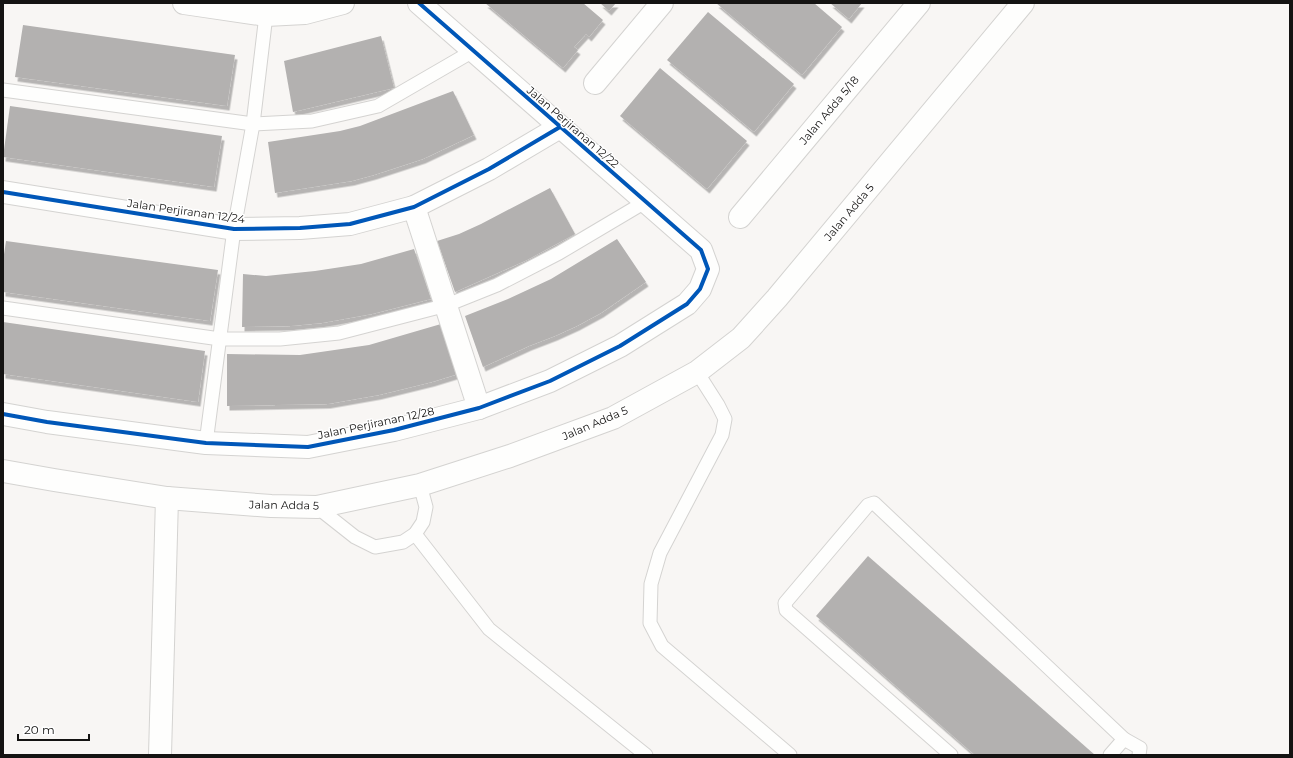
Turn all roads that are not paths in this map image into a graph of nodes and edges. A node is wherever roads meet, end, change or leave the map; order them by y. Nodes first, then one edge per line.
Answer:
1 (184, 3) edge
2 (343, 3) edge
3 (419, 3) edge
4 (662, 3) edge
5 (919, 3) edge
6 (1023, 3) edge
7 (266, 15) junction
8 (474, 51) junction
9 (595, 83) dead end
10 (3, 90) edge
11 (253, 124) junction
12 (560, 127) junction
13 (3, 192) edge
14 (645, 202) junction
15 (414, 207) junction
16 (740, 217) dead end
17 (234, 229) junction
18 (708, 269) joint
19 (447, 305) junction
20 (3, 308) edge
21 (220, 339) junction
22 (697, 372) junction
23 (480, 408) junction
24 (3, 414) edge
25 (206, 443) junction
26 (3, 470) edge
27 (420, 485) junction
28 (167, 498) junction
29 (317, 507) junction
30 (415, 534) junction
31 (1124, 739) junction
32 (160, 755) edge
33 (646, 755) edge
34 (790, 755) edge
35 (951, 755) edge
36 (1110, 755) edge
37 (1139, 755) edge

1 - 7 street
2 - 7 street
3 - 8 street, Jalan Perjiranan 12/22
4 - 9 street
5 - 16 street, Jalan Adda 5/18
6 - 22 street, Jalan Adda 5
7 - 11 lane
8 - 11 lane
8 - 12 street, Jalan Perjiranan 12/22
10 - 11 lane
11 - 17 lane
12 - 14 street, Jalan Perjiranan 12/22
12 - 15 street, Jalan Perjiranan 12/24
13 - 17 street, Jalan Perjiranan 12/24
14 - 18 street, Jalan Perjiranan 12/22
14 - 19 lane
15 - 17 street, Jalan Perjiranan 12/24
15 - 19 street
17 - 21 lane
18 - 23 street, Jalan Perjiranan 12/28
19 - 21 lane
19 - 23 street
20 - 21 lane
21 - 25 lane
22 - 27 street, Jalan Adda 5
22 - 34 lane
23 - 25 street, Jalan Perjiranan 12/28
24 - 25 street, Jalan Perjiranan 12/28
26 - 28 street, Jalan Adda 5
27 - 29 street, Jalan Adda 5
27 - 30 lane
28 - 29 street, Jalan Adda 5
28 - 32 street
29 - 30 lane
30 - 33 lane
31 - 35 lane
31 - 36 lane
31 - 37 lane

